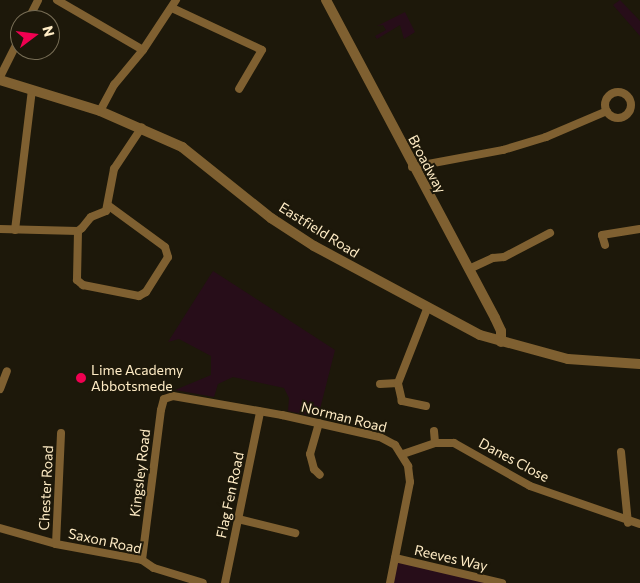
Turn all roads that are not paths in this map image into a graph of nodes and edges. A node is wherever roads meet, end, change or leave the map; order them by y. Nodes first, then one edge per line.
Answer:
1 (57, 0) edge
2 (176, 0) edge
3 (326, 0) edge
4 (172, 8) junction
5 (143, 50) junction
6 (10, 58) edge
7 (0, 78) edge
8 (239, 89) dead end
9 (32, 90) junction
10 (100, 111) junction
11 (607, 111) dead end
12 (142, 127) junction
13 (412, 167) junction
14 (109, 206) junction
15 (0, 229) edge
16 (640, 229) edge
17 (16, 230) junction
18 (78, 231) junction
19 (550, 233) dead end
20 (604, 245) dead end
21 (469, 269) junction
22 (428, 309) junction
23 (501, 342) junction
24 (640, 364) edge
25 (8, 371) dead end
26 (380, 384) dead end
27 (398, 384) junction
28 (0, 389) edge
29 (173, 396) joint
30 (426, 406) dead end
31 (260, 412) junction
32 (319, 423) junction
33 (434, 431) dead end
34 (61, 433) dead end
35 (436, 443) junction
36 (621, 452) dead end
37 (404, 454) junction
38 (320, 475) dead end
39 (238, 519) junction
40 (628, 523) junction
41 (640, 524) edge
42 (0, 528) edge
43 (295, 533) dead end
44 (56, 544) junction
45 (395, 558) junction
46 (142, 560) junction
47 (203, 583) edge
48 (224, 583) edge
49 (390, 583) edge
50 (502, 583) edge

1 - 5 street
2 - 4 street
3 - 13 street, Broadway
4 - 5 street
4 - 8 street
5 - 10 street
6 - 7 street
7 - 9 street, Eastfield Road
9 - 10 street, Eastfield Road
9 - 17 street
10 - 12 street, Eastfield Road
11 - 13 street
12 - 14 street
12 - 22 street, Eastfield Road
13 - 21 street, Broadway
14 - 18 street
14 - 18 street
15 - 17 street
16 - 20 street
17 - 18 street
19 - 21 street
21 - 23 street, Broadway
22 - 23 street, Eastfield Road
22 - 27 street
23 - 24 street, Eastfield Road
25 - 28 street
26 - 27 street
27 - 30 street
29 - 31 street, Norman Road
29 - 46 street, Kingsley Road
31 - 32 street, Norman Road
31 - 39 street, Flag Fen Road
32 - 37 street, Norman Road
32 - 38 street
33 - 35 street
34 - 44 street, Chester Road
35 - 37 street, Danes Close
35 - 40 street, Danes Close
36 - 40 street
37 - 45 street
39 - 43 street
39 - 48 street, Flag Fen Road
40 - 41 street, Danes Close
42 - 44 street, Saxon Road
44 - 46 street, Saxon Road
45 - 49 street
45 - 50 street, Reeves Way
46 - 47 street, Saxon Road

